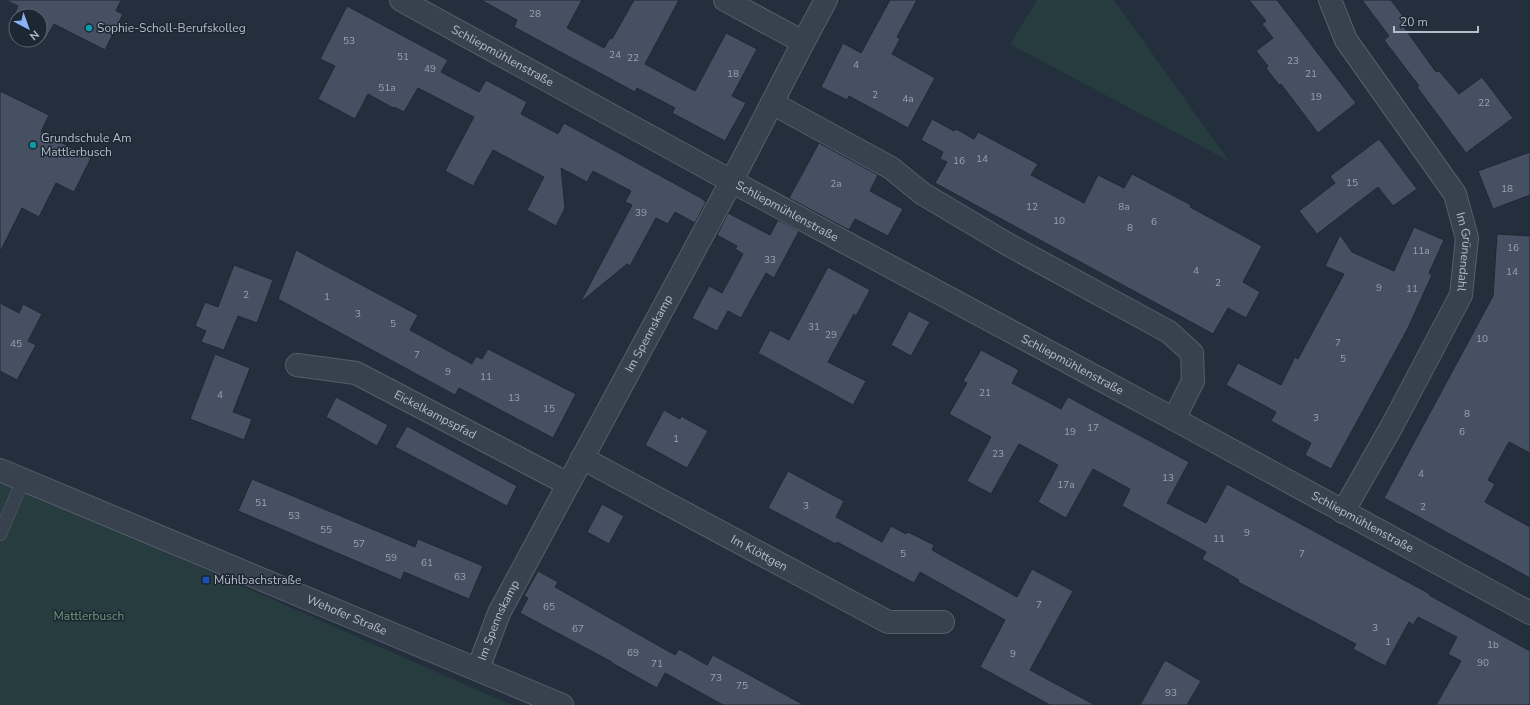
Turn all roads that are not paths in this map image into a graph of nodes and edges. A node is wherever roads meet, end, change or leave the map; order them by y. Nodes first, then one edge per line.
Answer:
1 (402, 0) edge
2 (725, 0) edge
3 (826, 0) edge
4 (1330, 0) edge
5 (803, 42) junction
6 (772, 103) junction
7 (731, 182) junction
8 (297, 365) dead end
9 (1174, 419) junction
10 (582, 458) junction
11 (0, 470) edge
12 (23, 480) junction
13 (568, 484) junction
14 (1343, 512) junction
15 (0, 534) edge
16 (1530, 613) edge
17 (943, 622) dead end
18 (478, 669) junction
19 (562, 705) edge

1 - 7 street, Schliepmühlenstraße
2 - 5 street
3 - 5 street, Im Spennskamp
4 - 14 street, Im Grünendahl
5 - 6 street, Im Spennskamp
6 - 7 street, Im Spennskamp
6 - 9 street
7 - 9 street, Schliepmühlenstraße
7 - 10 street, Im Spennskamp
8 - 13 street, Eickelkampspfad
9 - 14 street, Schliepmühlenstraße
10 - 13 street, Im Spennskamp
10 - 17 street, Im Klöttgen
11 - 12 street, Wehofer Straße
12 - 15 lane
12 - 18 street, Wehofer Straße
13 - 18 street, Im Spennskamp
14 - 16 street, Schliepmühlenstraße
18 - 19 street, Wehofer Straße

